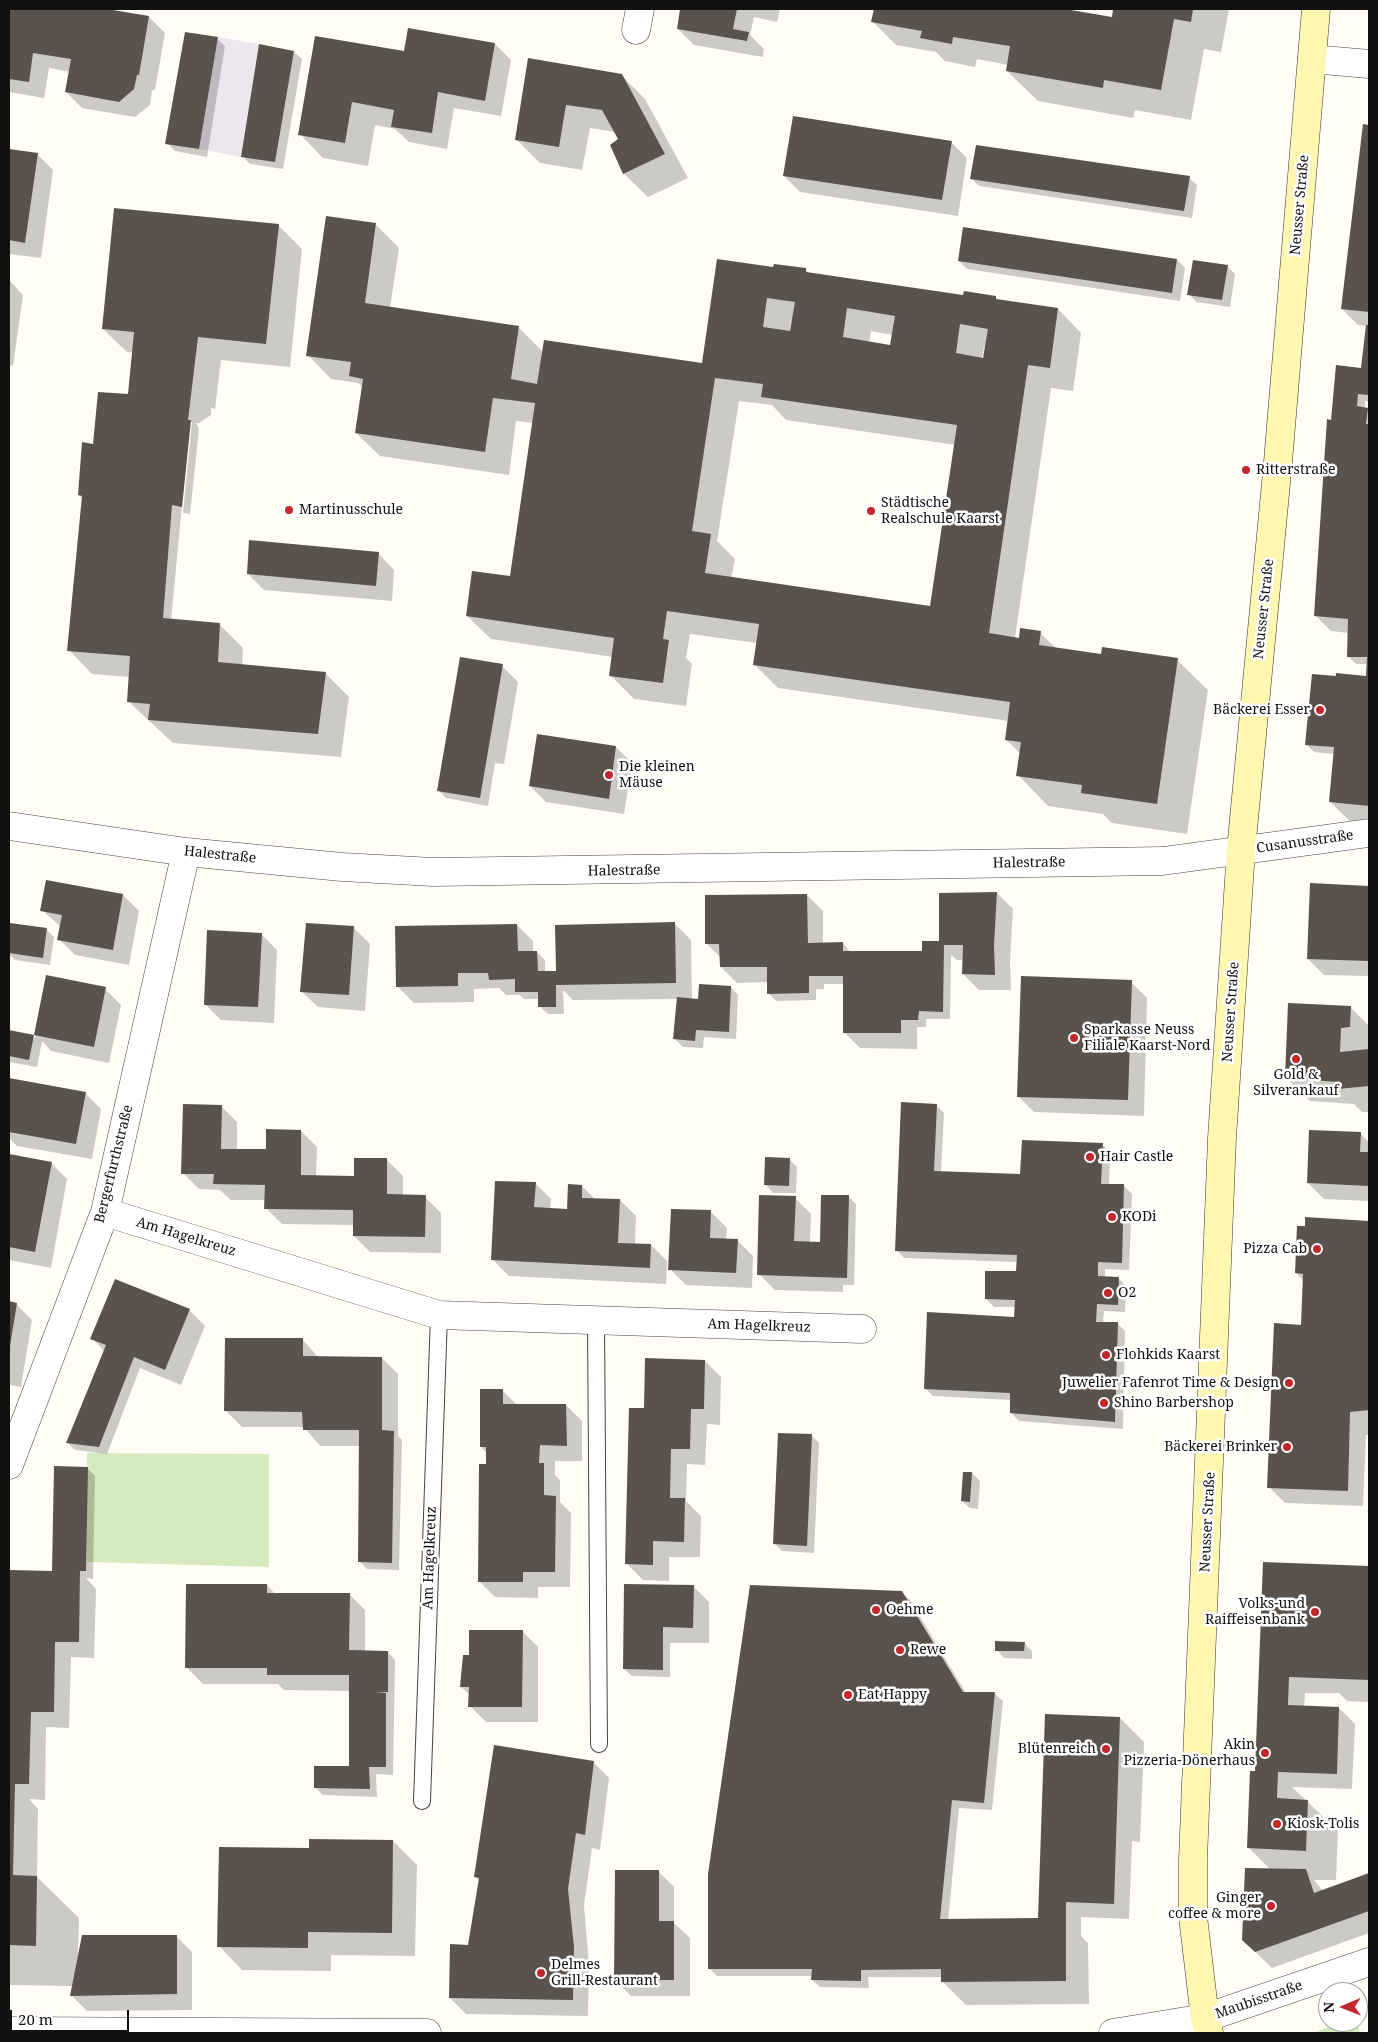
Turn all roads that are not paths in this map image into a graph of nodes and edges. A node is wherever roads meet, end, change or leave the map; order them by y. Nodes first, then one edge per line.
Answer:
1 (1316, 9) edge
2 (1312, 59) junction
3 (1369, 64) edge
4 (9, 826) edge
5 (1369, 833) edge
6 (1241, 850) junction
7 (186, 852) junction
8 (105, 1212) junction
9 (439, 1315) junction
10 (596, 1320) junction
11 (862, 1329) dead end
12 (9, 1465) edge
13 (599, 1744) dead end
14 (422, 1801) dead end
15 (1369, 1962) edge
16 (1207, 2026) edge
17 (9, 2031) edge
18 (187, 2032) edge
19 (427, 2033) edge
20 (1113, 2033) edge

1 - 2 main road, Neusser Straße
2 - 3 street
2 - 6 main road, Neusser Straße
4 - 7 street, Halestraße
5 - 6 street, Cusanusstraße
6 - 7 street, Halestraße
6 - 16 main road, Neusser Straße
7 - 8 street, Bergerfurthstraße
8 - 9 street, Am Hagelkreuz
8 - 12 street, Bergerfurthstraße
9 - 10 street, Am Hagelkreuz
9 - 14 lane, Am Hagelkreuz
10 - 11 street, Am Hagelkreuz
10 - 13 lane
15 - 16 street, Maubisstraße
16 - 20 street, Maubisstraße
17 - 18 street
18 - 19 street

